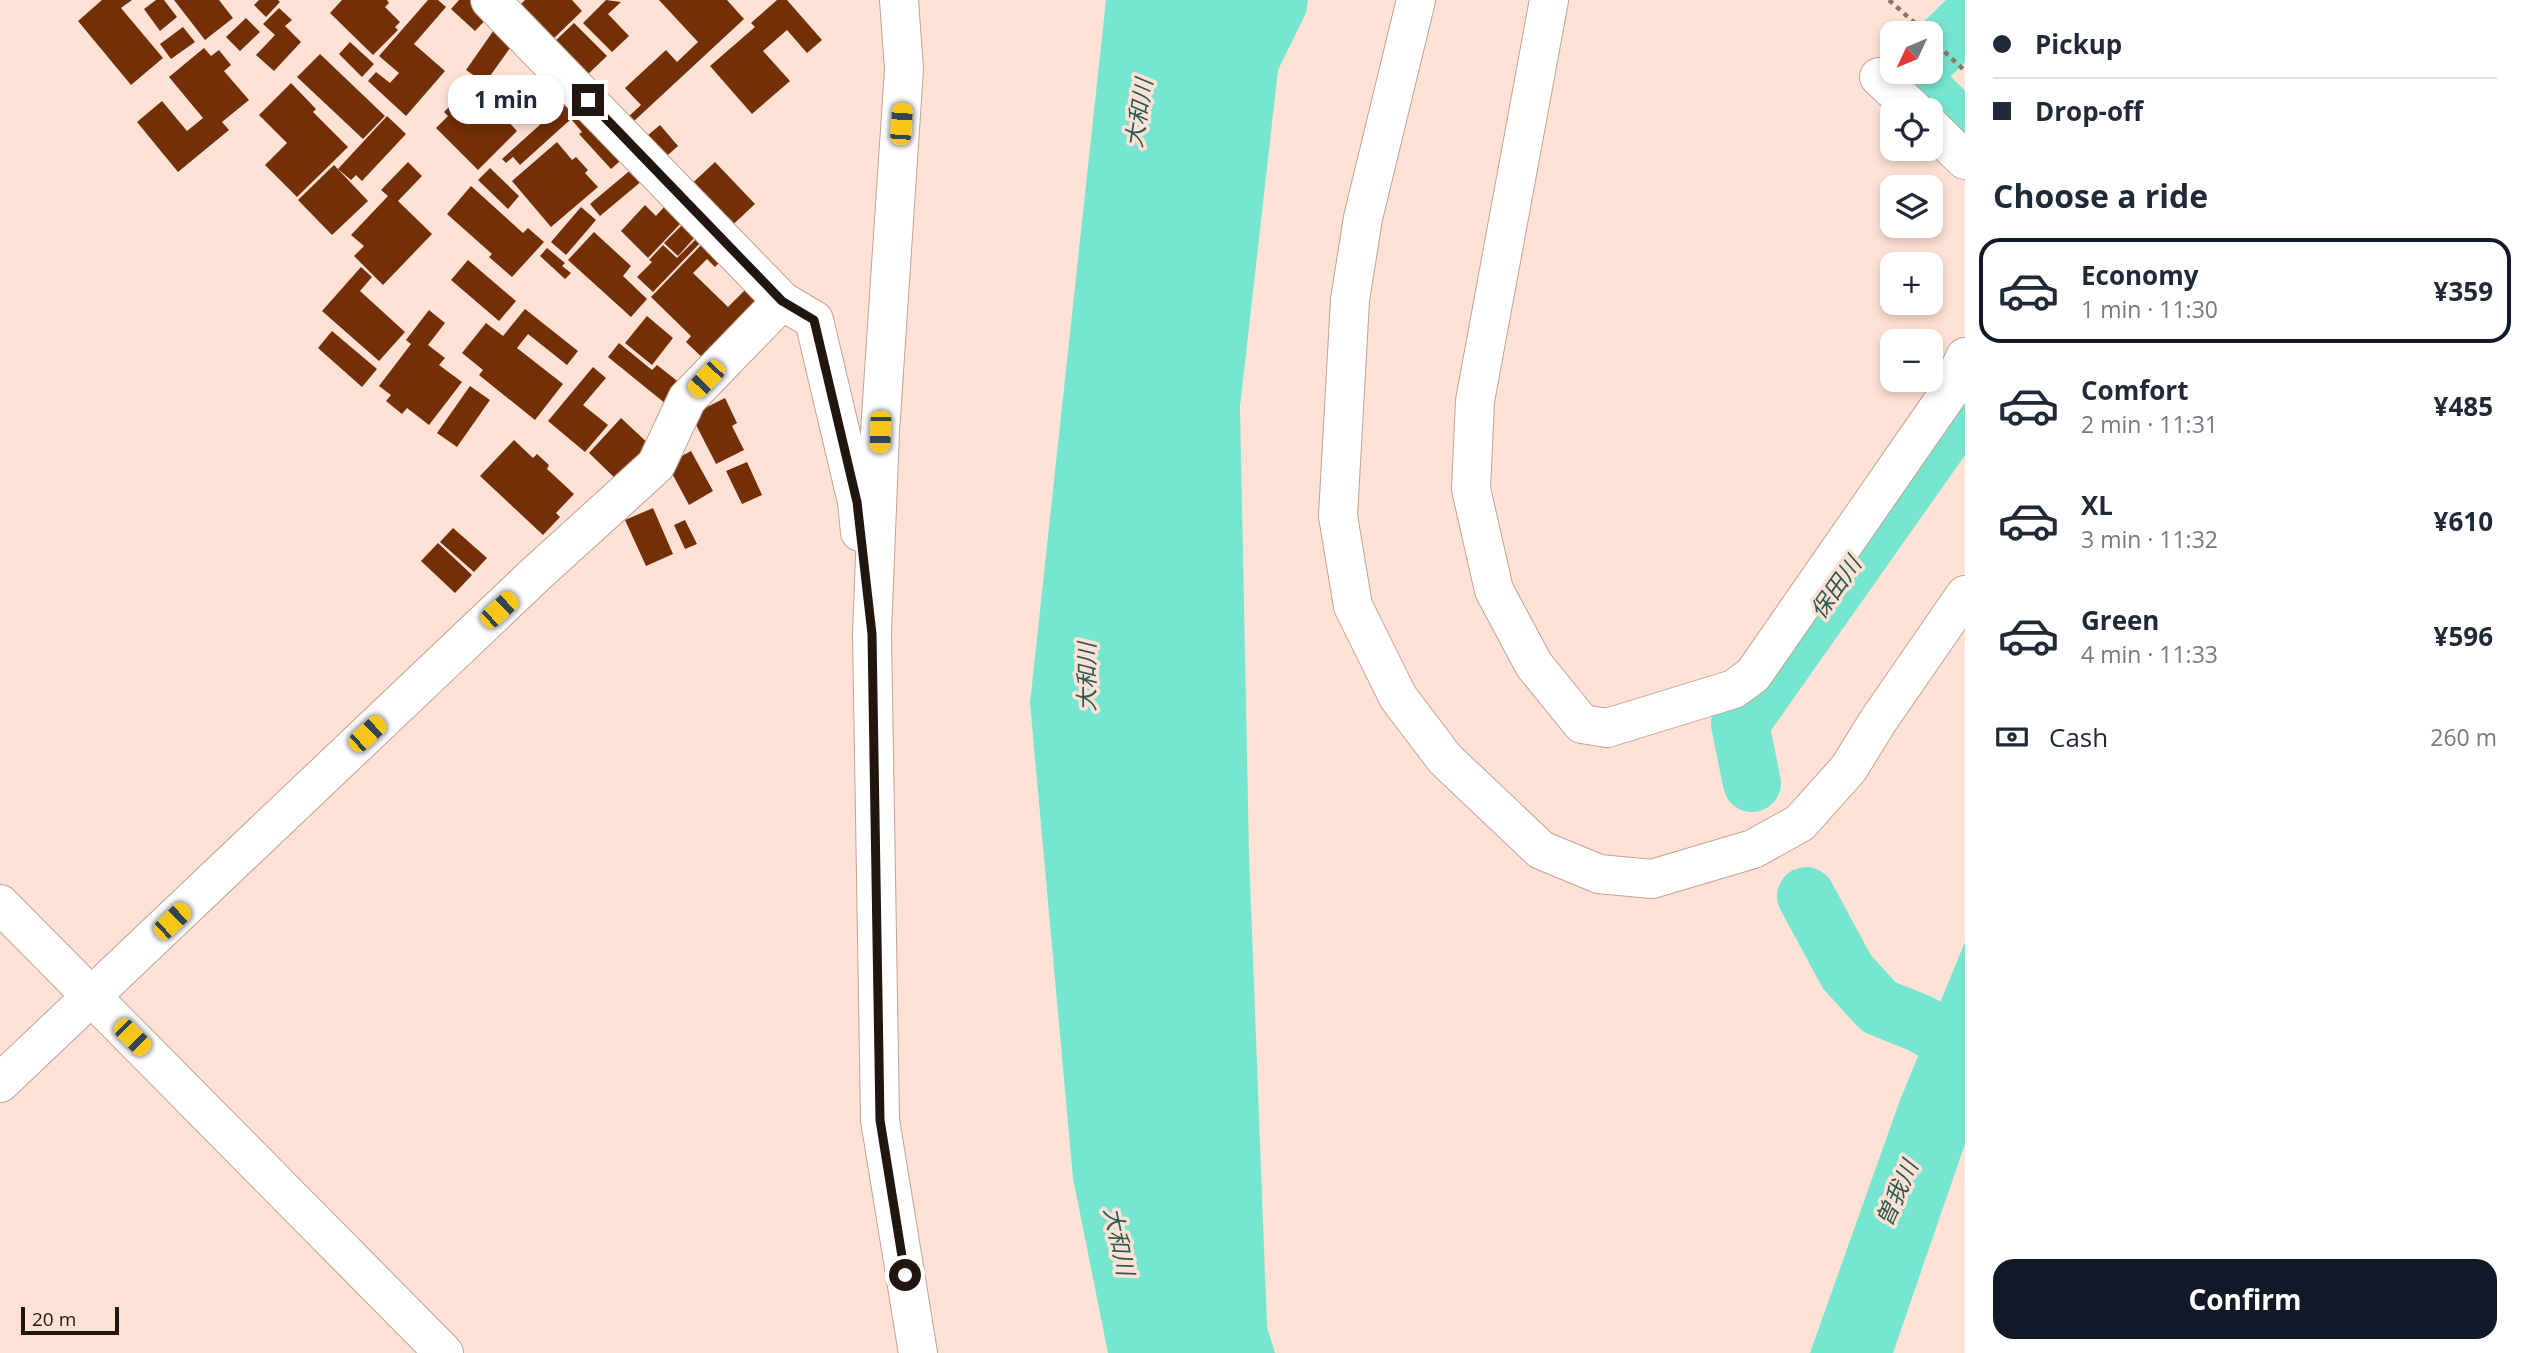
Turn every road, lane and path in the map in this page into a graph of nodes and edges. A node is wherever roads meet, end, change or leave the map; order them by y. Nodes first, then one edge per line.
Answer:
1 (491, 0) edge
2 (899, 0) edge
3 (1416, 0) edge
4 (1549, 0) edge
5 (1889, 0) edge
6 (1913, 21) edge
7 (1943, 50) edge
8 (1965, 71) edge
9 (1879, 77) dead end
10 (1901, 98) edge
11 (1943, 139) edge
12 (1965, 160) edge
13 (782, 301) junction
14 (1965, 357) edge
15 (1965, 595) edge
16 (872, 634) junction
17 (0, 904) edge
18 (93, 997) junction
19 (0, 1083) edge
20 (444, 1353) edge
21 (918, 1353) edge

1 - 13 street
2 - 16 street
3 - 15 street
4 - 14 street
5 - 6 path
7 - 8 path
9 - 10 street
11 - 12 street
13 - 16 street
13 - 18 street
16 - 21 street
17 - 18 street
18 - 19 street
18 - 20 street

